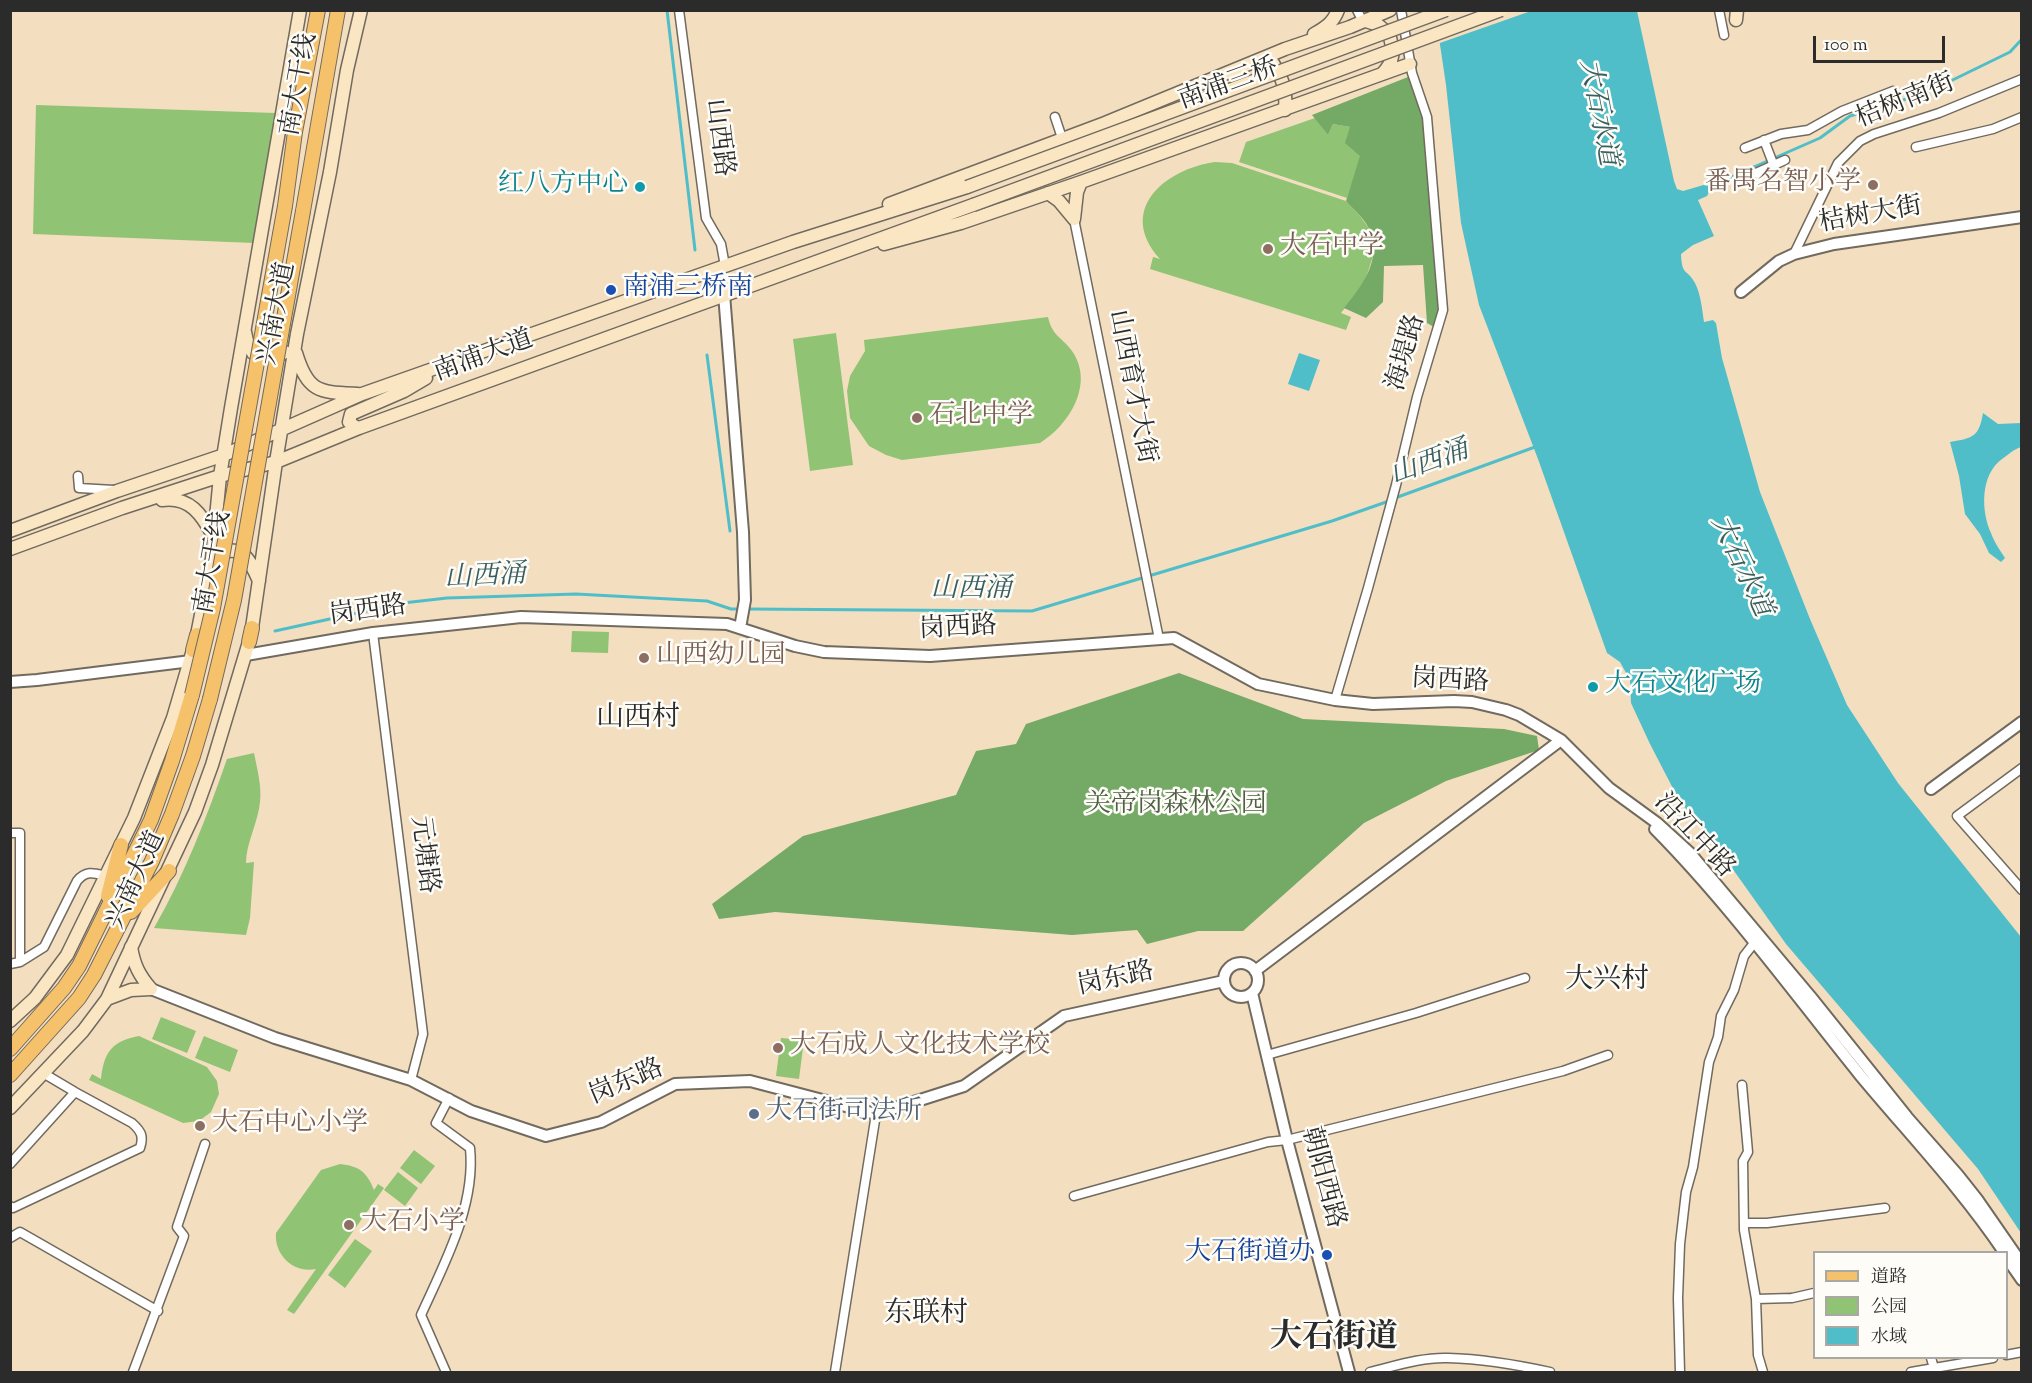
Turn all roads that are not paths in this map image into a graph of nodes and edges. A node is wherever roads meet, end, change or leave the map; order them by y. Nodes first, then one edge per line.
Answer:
1 (300, 10) edge
2 (318, 10) edge
3 (338, 10) edge
4 (361, 10) edge
5 (679, 10) edge
6 (1338, 10) edge
7 (1357, 10) edge
8 (1390, 10) edge
9 (1401, 10) edge
10 (1446, 10) edge
11 (1501, 10) edge
12 (1719, 10) edge
13 (1371, 17) edge
14 (1724, 35) dead end
15 (1285, 49) junction
16 (1268, 56) junction
17 (1410, 64) junction
18 (1381, 75) junction
19 (2022, 79) edge
20 (1893, 91) dead end
21 (1285, 110) junction
22 (1055, 117) dead end
23 (2022, 117) edge
24 (1062, 138) junction
25 (1764, 140) junction
26 (1916, 147) dead end
27 (1745, 148) dead end
28 (1785, 160) dead end
29 (1774, 166) junction
30 (1754, 174) dead end
31 (1081, 182) junction
32 (967, 187) joint
33 (1048, 192) junction
34 (973, 205) joint
35 (2022, 217) edge
36 (1074, 219) junction
37 (793, 242) junction
38 (1794, 254) junction
39 (725, 266) junction
40 (793, 269) junction
41 (1741, 292) dead end
42 (724, 294) junction
43 (245, 328) junction
44 (297, 334) junction
45 (295, 349) junction
46 (451, 364) junction
47 (362, 394) junction
48 (359, 428) junction
49 (282, 430) junction
50 (224, 455) junction
51 (276, 462) junction
52 (78, 476) dead end
53 (220, 476) junction
54 (117, 491) junction
55 (122, 508) junction
56 (10, 531) edge
57 (214, 537) junction
58 (10, 549) edge
59 (212, 559) junction
60 (260, 582) junction
61 (252, 628) joint
62 (740, 628) junction
63 (373, 633) junction
64 (197, 635) joint
65 (1159, 639) junction
66 (248, 649) junction
67 (192, 655) junction
68 (10, 682) edge
69 (1335, 700) junction
70 (2022, 722) edge
71 (1561, 740) junction
72 (2022, 768) edge
73 (1931, 789) dead end
74 (1632, 805) joint
75 (10, 833) edge
76 (121, 845) junction
77 (169, 871) junction
78 (106, 876) junction
79 (2022, 890) edge
80 (102, 920) junction
81 (118, 927) junction
82 (1757, 939) junction
83 (131, 947) junction
84 (20, 962) junction
85 (10, 964) edge
86 (1255, 971) junction
87 (1525, 978) dead end
88 (1224, 981) junction
89 (151, 989) junction
90 (1252, 993) junction
91 (107, 999) junction
92 (10, 1021) edge
93 (10, 1049) edge
94 (1266, 1055) junction
95 (1608, 1055) dead end
96 (44, 1073) junction
97 (10, 1075) edge
98 (411, 1080) junction
99 (1742, 1086) dead end
100 (75, 1092) junction
101 (449, 1098) junction
102 (10, 1108) edge
103 (876, 1114) junction
104 (1287, 1140) junction
105 (205, 1144) dead end
106 (10, 1164) edge
107 (1074, 1196) dead end
108 (10, 1206) edge
109 (1885, 1208) dead end
110 (1744, 1224) junction
111 (10, 1238) edge
112 (2003, 1251) edge
113 (2008, 1259) edge
114 (2022, 1264) edge
115 (2022, 1280) edge
116 (1813, 1293) edge
117 (1756, 1299) junction
118 (158, 1311) junction
119 (1931, 1359) edge
120 (1987, 1359) edge
121 (1934, 1368) junction
122 (133, 1372) edge
123 (446, 1372) edge
124 (835, 1372) edge
125 (1349, 1372) edge
126 (1370, 1372) edge
127 (1550, 1372) edge
128 (1680, 1372) edge
129 (1763, 1372) edge
130 (1911, 1372) edge

1 - 43 main road, 兴南大道
2 - 80 main road, 南大干线, bridge
3 - 81 main road, 南大干线, bridge
4 - 44 main road, 兴南大道
5 - 39 street, 山西路
6 - 15 main road
7 - 13 street
8 - 13 main road
9 - 17 street, 海堤路
10 - 32 main road, 南浦三桥, bridge
11 - 34 main road, 南浦三桥, bridge
12 - 14 street
13 - 15 main road
13 - 18 main road
15 - 16 main road
16 - 21 main road
16 - 24 main road
17 - 18 main road
17 - 69 street, 海堤路
18 - 21 main road
19 - 38 street, 桔树南街
20 - 25 street
21 - 31 main road
22 - 24 street
23 - 26 street
24 - 37 main road
25 - 27 street
25 - 29 street
28 - 29 street
29 - 30 street
31 - 33 main road
31 - 36 main road
32 - 37 main road, 南浦大道
33 - 36 main road
33 - 40 main road
34 - 40 main road, 南浦大道
35 - 38 street, 桔树大街
36 - 65 street, 山西育才大街
37 - 39 main road, 南浦大道
38 - 41 street, 桔树大街
39 - 46 main road, 南浦大道
40 - 42 main road, 南浦大道
42 - 48 main road, 南浦大道
42 - 62 street
43 - 44 main road
43 - 50 main road, 兴南大道
44 - 45 main road, 兴南大道
45 - 47 main road
45 - 49 main road, 兴南大道
46 - 47 main road, 南浦大道
46 - 48 main road
47 - 49 main road, 南浦大道
48 - 51 main road, 南浦大道
49 - 50 main road, 南浦大道
49 - 51 main road, 兴南大道
50 - 53 main road, 兴南大道
50 - 54 main road, 南浦大道
51 - 53 main road, 南浦大道
51 - 60 main road, 兴南大道
52 - 54 street
53 - 55 main road, 南浦大道
53 - 57 main road
54 - 55 main road
54 - 56 main road, 南浦大道
55 - 57 main road
55 - 58 main road, 南浦大道
57 - 59 main road
59 - 60 main road
59 - 64 main road
60 - 61 main road, 兴南大道
61 - 66 main road
62 - 63 street, 岗西路
62 - 65 street, 岗西路
63 - 66 street, 岗西路
63 - 98 street, 元塘路
64 - 67 main road
65 - 69 street, 岗西路
66 - 77 main road, 兴南大道
67 - 68 street
67 - 76 main road, 兴南大道
69 - 71 street, 岗西路
70 - 73 street
71 - 74 street, 岗西路
71 - 86 street
72 - 79 street
74 - 82 street, 沿江中路
75 - 84 street
76 - 78 main road, 兴南大道
76 - 80 main road
77 - 81 main road
77 - 83 main road, 兴南大道
78 - 84 street
78 - 92 main road, 兴南大道
80 - 93 main road, 南大干线
81 - 97 main road, 南大干线
82 - 112 street, 沿江中路
82 - 114 street, 沿江中路
82 - 128 street
83 - 89 main road
83 - 91 main road, 兴南大道
84 - 85 street
86 - 88 street
86 - 90 street
87 - 94 street
88 - 90 street
88 - 103 street, 岗东路
89 - 91 main road
89 - 98 street, 岗东路
90 - 94 street, 朝阳西路
91 - 96 main road, 兴南大道
94 - 104 street, 朝阳西路
95 - 104 street
96 - 100 street
96 - 102 main road, 兴南大道
98 - 101 street, 岗东路
99 - 110 street
100 - 106 street
100 - 108 street
101 - 103 street, 岗东路
101 - 123 street
103 - 124 street
104 - 107 street
104 - 125 street, 朝阳西路
105 - 118 street
109 - 110 street
110 - 117 street
111 - 118 street
113 - 115 street
116 - 117 street
117 - 129 street
118 - 122 street
119 - 121 street
120 - 121 street
121 - 130 street
126 - 127 street

